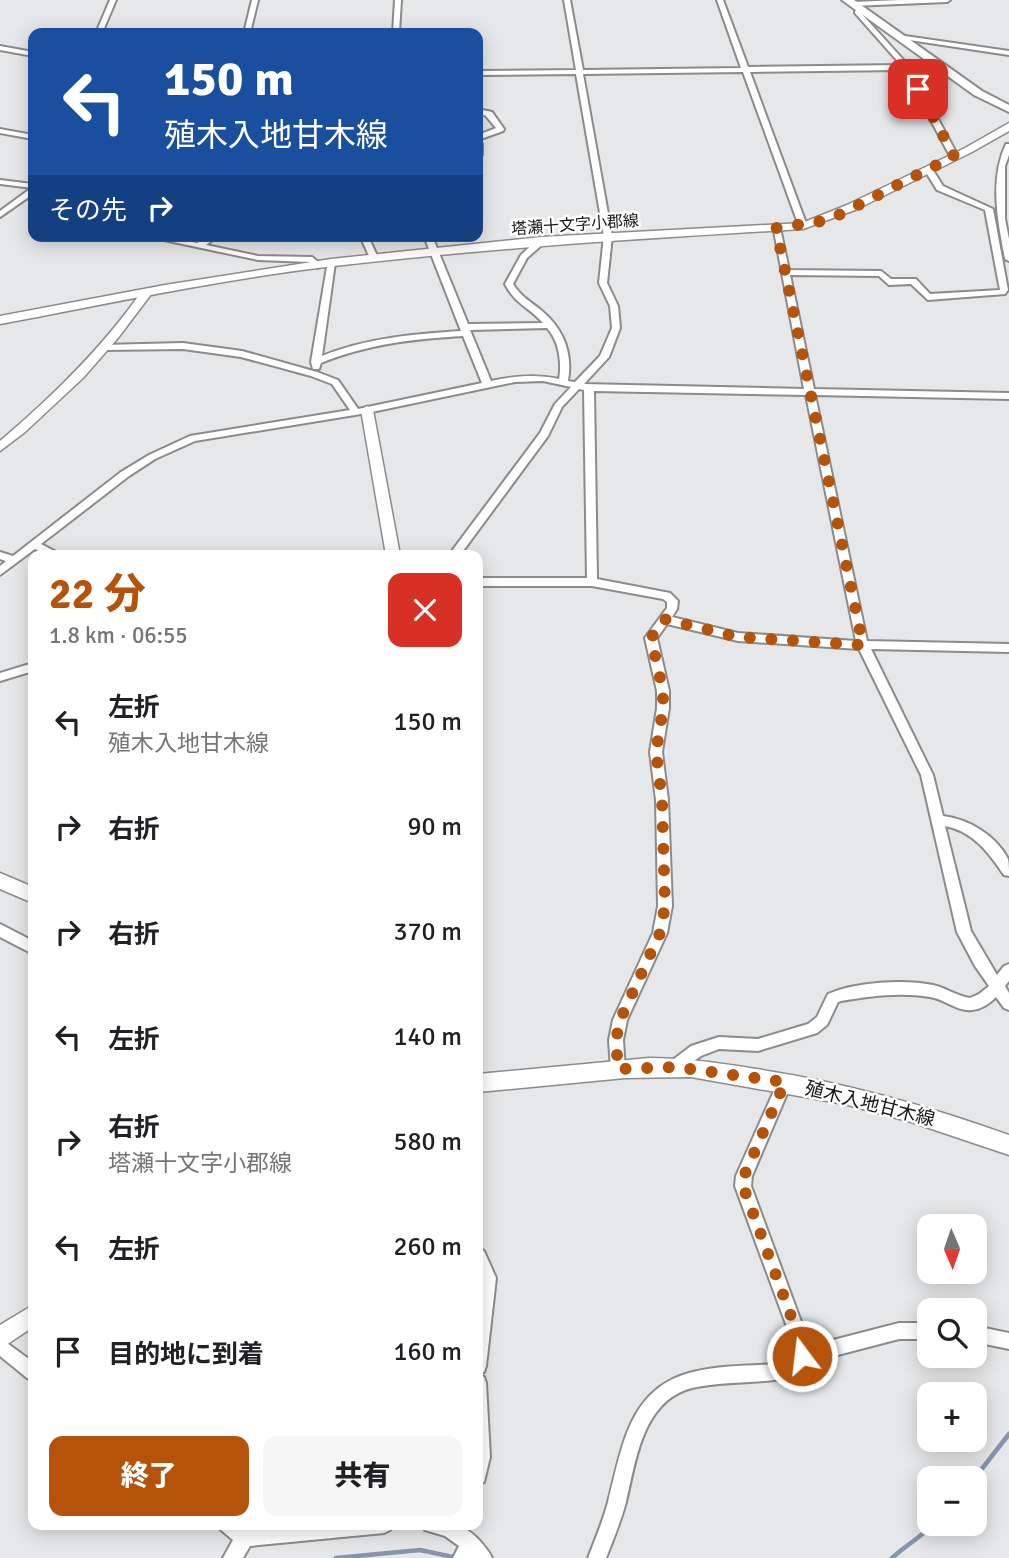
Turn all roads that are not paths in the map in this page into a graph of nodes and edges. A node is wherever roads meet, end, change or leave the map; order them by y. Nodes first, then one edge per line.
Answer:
1 (113, 0) edge
2 (255, 0) edge
3 (398, 0) edge
4 (567, 0) edge
5 (720, 0) edge
6 (947, 0) edge
7 (853, 4) edge
8 (101, 28) edge
9 (248, 28) edge
10 (396, 28) edge
11 (898, 37) junction
12 (0, 48) edge
13 (28, 53) edge
14 (1009, 53) edge
15 (906, 67) junction
16 (941, 67) junction
17 (744, 69) junction
18 (580, 71) junction
19 (483, 73) edge
20 (1009, 109) edge
21 (483, 112) edge
22 (1009, 126) edge
23 (0, 131) edge
24 (28, 135) edge
25 (483, 136) edge
26 (1009, 146) edge
27 (954, 156) junction
28 (928, 169) junction
29 (0, 182) edge
30 (28, 188) edge
31 (28, 193) edge
32 (0, 215) edge
33 (803, 226) junction
34 (776, 228) junction
35 (608, 236) junction
36 (541, 241) junction
37 (178, 242) edge
38 (204, 242) edge
39 (367, 242) edge
40 (430, 242) edge
41 (198, 246) junction
42 (433, 252) junction
43 (374, 258) junction
44 (1009, 259) edge
45 (331, 263) junction
46 (318, 265) junction
47 (787, 272) junction
48 (146, 293) junction
49 (997, 293) junction
50 (1009, 300) edge
51 (0, 320) edge
52 (551, 325) junction
53 (465, 330) junction
54 (105, 347) junction
55 (316, 362) junction
56 (314, 374) junction
57 (564, 382) junction
58 (487, 384) junction
59 (575, 385) junction
60 (589, 388) junction
61 (810, 393) junction
62 (1009, 396) edge
63 (361, 411) junction
64 (0, 447) edge
65 (34, 545) junction
66 (46, 550) edge
67 (392, 550) edge
68 (458, 550) edge
69 (0, 555) edge
70 (15, 560) junction
71 (0, 571) edge
72 (483, 582) edge
73 (592, 582) junction
74 (664, 619) junction
75 (863, 645) junction
76 (1009, 648) edge
77 (28, 669) edge
78 (0, 677) edge
79 (937, 820) junction
80 (1009, 871) edge
81 (0, 881) edge
82 (28, 893) edge
83 (0, 930) edge
84 (28, 945) edge
85 (1009, 970) edge
86 (997, 987) junction
87 (1009, 1004) edge
88 (675, 1067) junction
89 (618, 1069) junction
90 (785, 1082) junction
91 (483, 1083) edge
92 (1009, 1145) edge
93 (483, 1268) edge
94 (28, 1318) edge
95 (483, 1322) edge
96 (917, 1331) edge
97 (987, 1336) edge
98 (0, 1338) edge
99 (1009, 1341) edge
100 (0, 1346) edge
101 (802, 1356) junction
102 (28, 1368) edge
103 (266, 1530) edge
104 (246, 1531) edge
105 (465, 1540) edge
106 (232, 1558) edge
107 (483, 1558) edge
108 (597, 1558) edge

1 - 8 street
2 - 9 street
3 - 10 street
4 - 18 street
5 - 17 street
6 - 7 street
7 - 11 main road
7 - 15 street
11 - 14 street
11 - 16 main road
12 - 13 street
15 - 16 street
15 - 17 street
15 - 27 street
16 - 20 main road
17 - 18 street
17 - 33 street
18 - 19 street
18 - 35 street
21 - 25 street
22 - 27 main road, 塔瀬十文字小郡線
23 - 24 street
26 - 44 street
27 - 28 main road, 塔瀬十文字小郡線
28 - 33 main road, 塔瀬十文字小郡線
28 - 49 street
29 - 30 street
31 - 32 street
33 - 34 main road, 塔瀬十文字小郡線
34 - 35 main road, 塔瀬十文字小郡線
34 - 47 street
35 - 36 main road, 塔瀬十文字小郡線
35 - 59 street
36 - 42 main road, 塔瀬十文字小郡線
36 - 52 street
37 - 41 street
38 - 41 street
39 - 43 street
40 - 42 street
41 - 46 street
42 - 43 main road, 塔瀬十文字小郡線
42 - 53 street
43 - 45 main road, 塔瀬十文字小郡線
45 - 46 main road, 塔瀬十文字小郡線
45 - 55 street
46 - 48 main road, 塔瀬十文字小郡線
47 - 49 street
47 - 61 street
48 - 51 main road, 塔瀬十文字小郡線
48 - 54 street
49 - 50 street
52 - 53 street
52 - 57 street
53 - 55 street
53 - 58 street
54 - 56 street
54 - 64 street
55 - 56 street
56 - 63 street
57 - 58 street
57 - 59 street
58 - 63 street
59 - 60 street
59 - 68 street
60 - 61 street
60 - 73 street
61 - 62 street
61 - 75 street
63 - 65 street
63 - 67 street
65 - 66 street
65 - 70 street
69 - 70 street
70 - 71 street
72 - 73 street
73 - 74 street
74 - 75 street
74 - 89 street
75 - 76 street
75 - 79 street
77 - 78 street
79 - 80 street
79 - 86 street
81 - 82 main road
83 - 84 street
85 - 86 street
86 - 87 street
86 - 88 street
88 - 89 main road, 殖木入地甘木線
88 - 90 main road, 殖木入地甘木線
89 - 91 main road, 殖木入地甘木線
90 - 92 main road, 殖木入地甘木線
90 - 101 street
93 - 95 street
94 - 98 street
96 - 101 street
97 - 99 street
100 - 102 street
101 - 108 street
103 - 104 street
104 - 106 street
105 - 107 street

